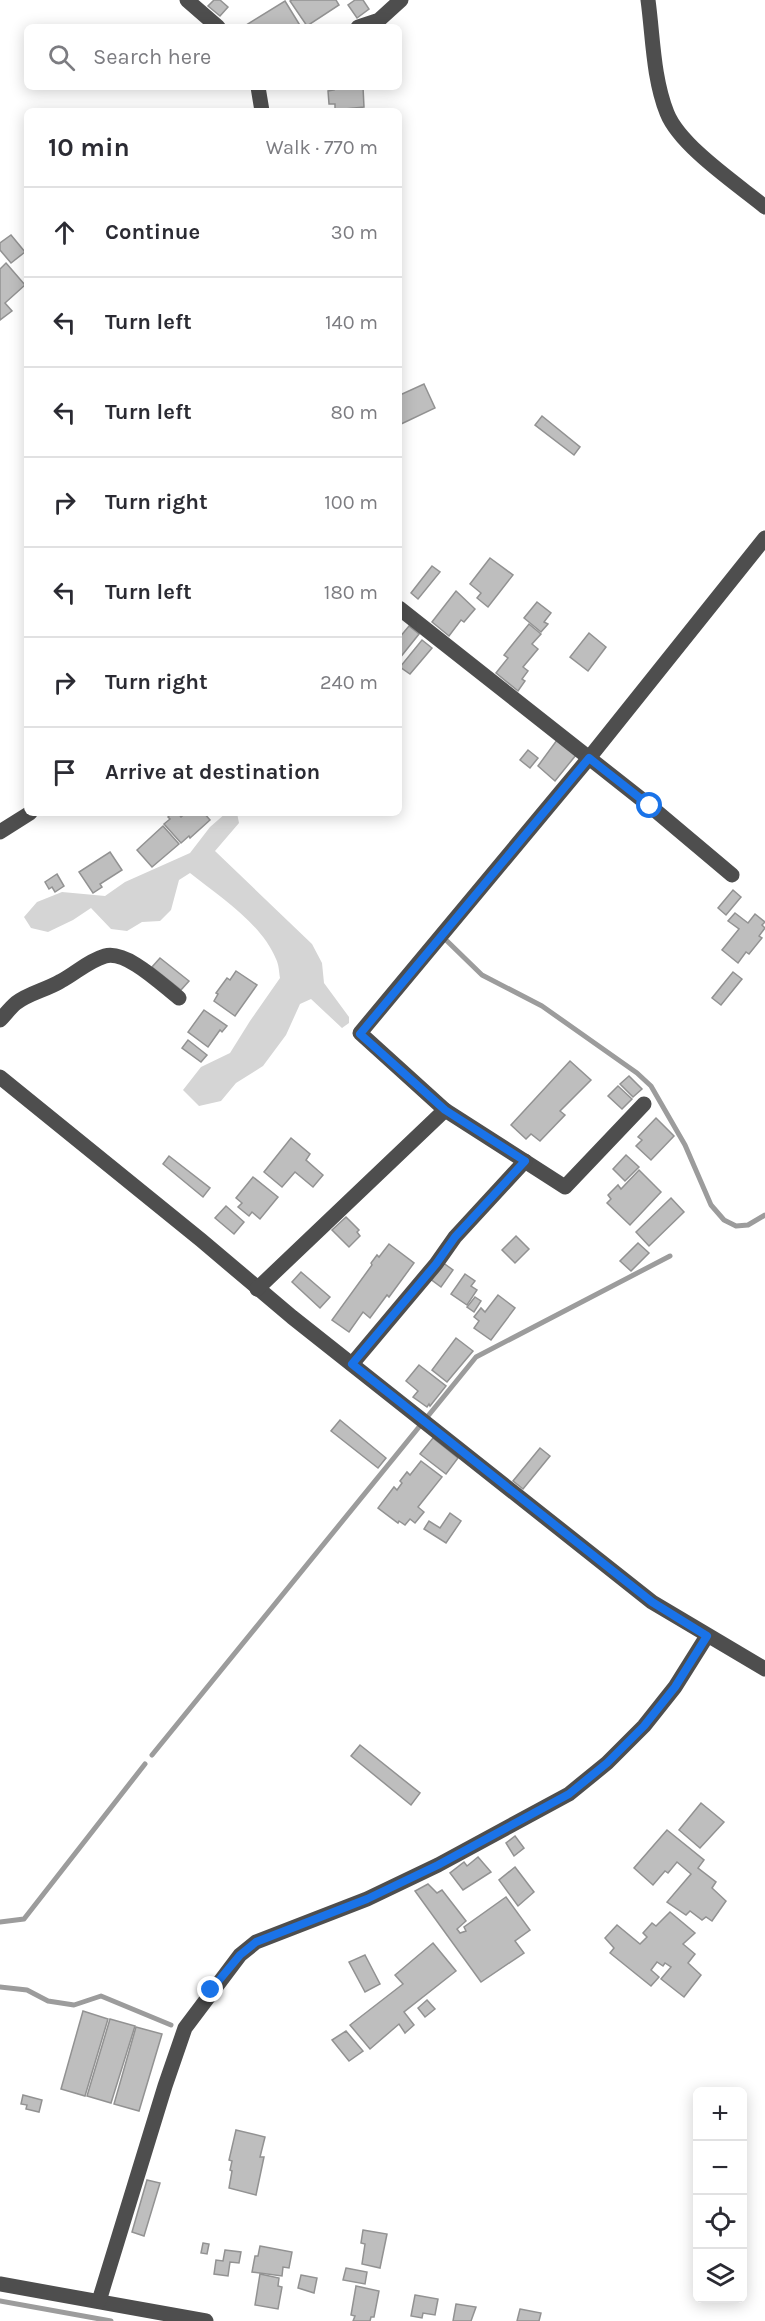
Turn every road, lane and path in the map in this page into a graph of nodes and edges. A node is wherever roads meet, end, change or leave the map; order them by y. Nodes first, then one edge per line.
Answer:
1 (187, 0) edge
2 (401, 0) edge
3 (648, 0) edge
4 (215, 24) edge
5 (367, 24) edge
6 (258, 90) edge
7 (262, 108) edge
8 (765, 207) edge
9 (765, 538) edge
10 (402, 610) edge
11 (589, 758) junction
12 (25, 816) edge
13 (0, 832) edge
14 (732, 874) dead end
15 (179, 998) dead end
16 (0, 1020) edge
17 (0, 1077) edge
18 (644, 1104) dead end
19 (445, 1110) junction
20 (525, 1161) junction
21 (257, 1289) junction
22 (352, 1364) junction
23 (707, 1636) junction
24 (765, 1669) edge
25 (0, 2284) edge
26 (99, 2301) junction
27 (206, 2321) edge

1 - 4 street
2 - 5 street
3 - 8 street
6 - 7 street
9 - 11 street
10 - 11 street
11 - 14 street
11 - 19 street
12 - 13 street
15 - 16 street
17 - 21 street
18 - 20 street
19 - 20 street
19 - 21 street
20 - 22 street
21 - 22 street
22 - 23 street
23 - 24 street
23 - 26 street
25 - 26 street
26 - 27 street

